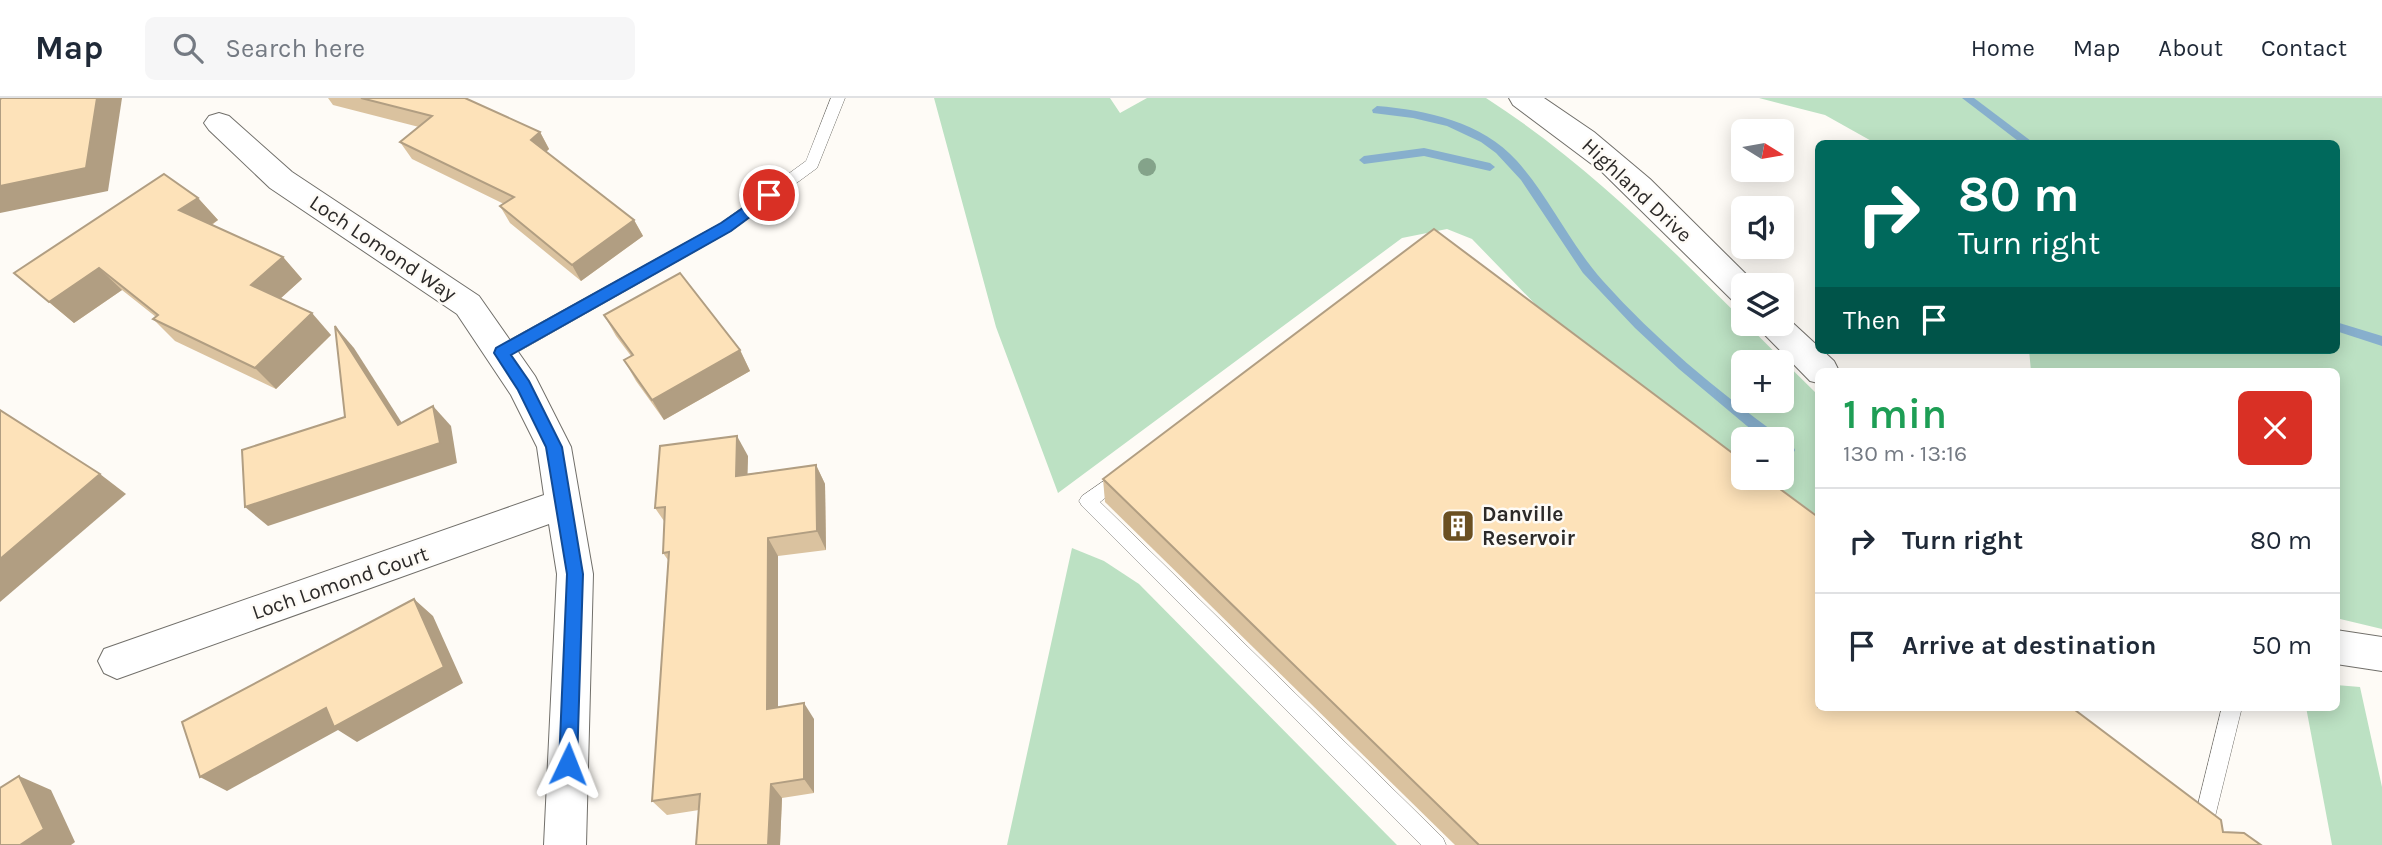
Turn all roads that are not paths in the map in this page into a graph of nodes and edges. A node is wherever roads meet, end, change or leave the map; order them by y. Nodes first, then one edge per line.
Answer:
1 (838, 98) edge
2 (1523, 98) edge
3 (219, 123) dead end
4 (1731, 279) edge
5 (1787, 336) edge
6 (501, 353) junction
7 (1819, 368) edge
8 (1132, 468) edge
9 (562, 504) junction
10 (2340, 647) edge
11 (2382, 654) edge
12 (117, 661) dead end
13 (2231, 711) edge
14 (2180, 812) edge
15 (2201, 834) junction
16 (565, 845) edge
17 (1436, 845) edge
18 (2223, 845) edge

1 - 6 lane
2 - 4 street, Highland Drive
3 - 6 street, Loch Lomond Way
5 - 7 street
6 - 9 street, Loch Lomond Way
8 - 17 lane
9 - 12 street, Loch Lomond Court
9 - 16 street, Loch Lomond Way
10 - 11 street
13 - 15 lane
14 - 15 lane
15 - 18 lane

